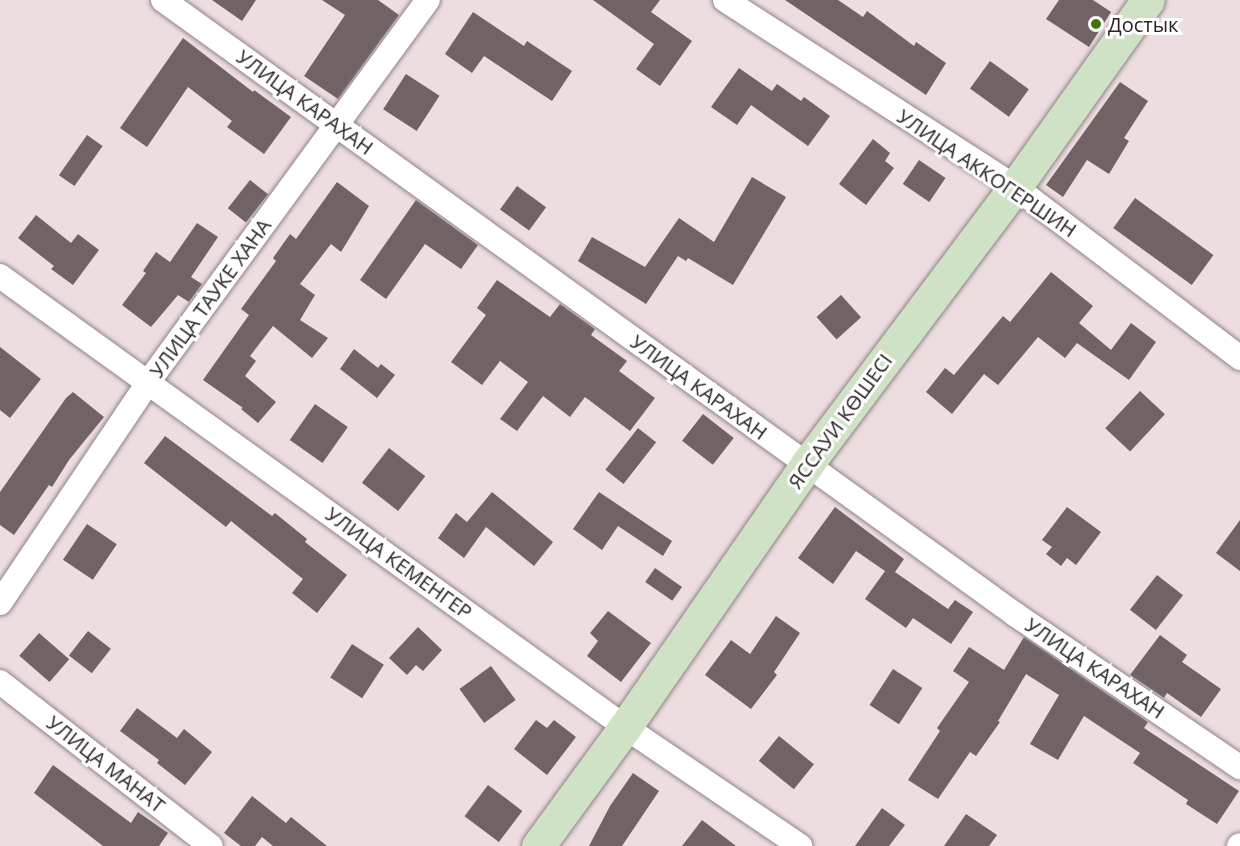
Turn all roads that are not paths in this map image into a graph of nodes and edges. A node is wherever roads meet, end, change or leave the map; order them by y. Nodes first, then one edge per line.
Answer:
1 (162, 0) edge
2 (428, 0) edge
3 (725, 0) edge
4 (1148, 0) edge
5 (338, 124) junction
6 (1015, 187) junction
7 (0, 276) edge
8 (1240, 358) edge
9 (149, 381) junction
10 (807, 465) junction
11 (0, 603) edge
12 (0, 682) edge
13 (625, 727) junction
14 (1240, 767) edge
15 (211, 846) edge
16 (538, 846) edge
17 (800, 846) edge

1 - 5 street, УЛИЦА КАРАХАН
2 - 5 street, УЛИЦА ТАУКЕ ХАНА
3 - 6 street, УЛИЦА АККОГЕРШИН
4 - 6 main road, ЯССАУИ КӨШЕСІ
5 - 9 street, УЛИЦА ТАУКЕ ХАНА
5 - 10 street, УЛИЦА КАРАХАН
6 - 8 street, УЛИЦА АККОГЕРШИН
6 - 10 main road, ЯССАУИ КӨШЕСІ
7 - 9 street, УЛИЦА КЕМЕНГЕР
9 - 11 street, УЛИЦА ТАУКЕ ХАНА
9 - 13 street, УЛИЦА КЕМЕНГЕР
10 - 13 main road, ЯССАУИ КӨШЕСІ
10 - 14 street, УЛИЦА КАРАХАН
12 - 15 street, УЛИЦА МАНАТ
13 - 16 main road, ЯССАУИ КӨШЕСІ
13 - 17 street, УЛИЦА КЕМЕНГЕР

